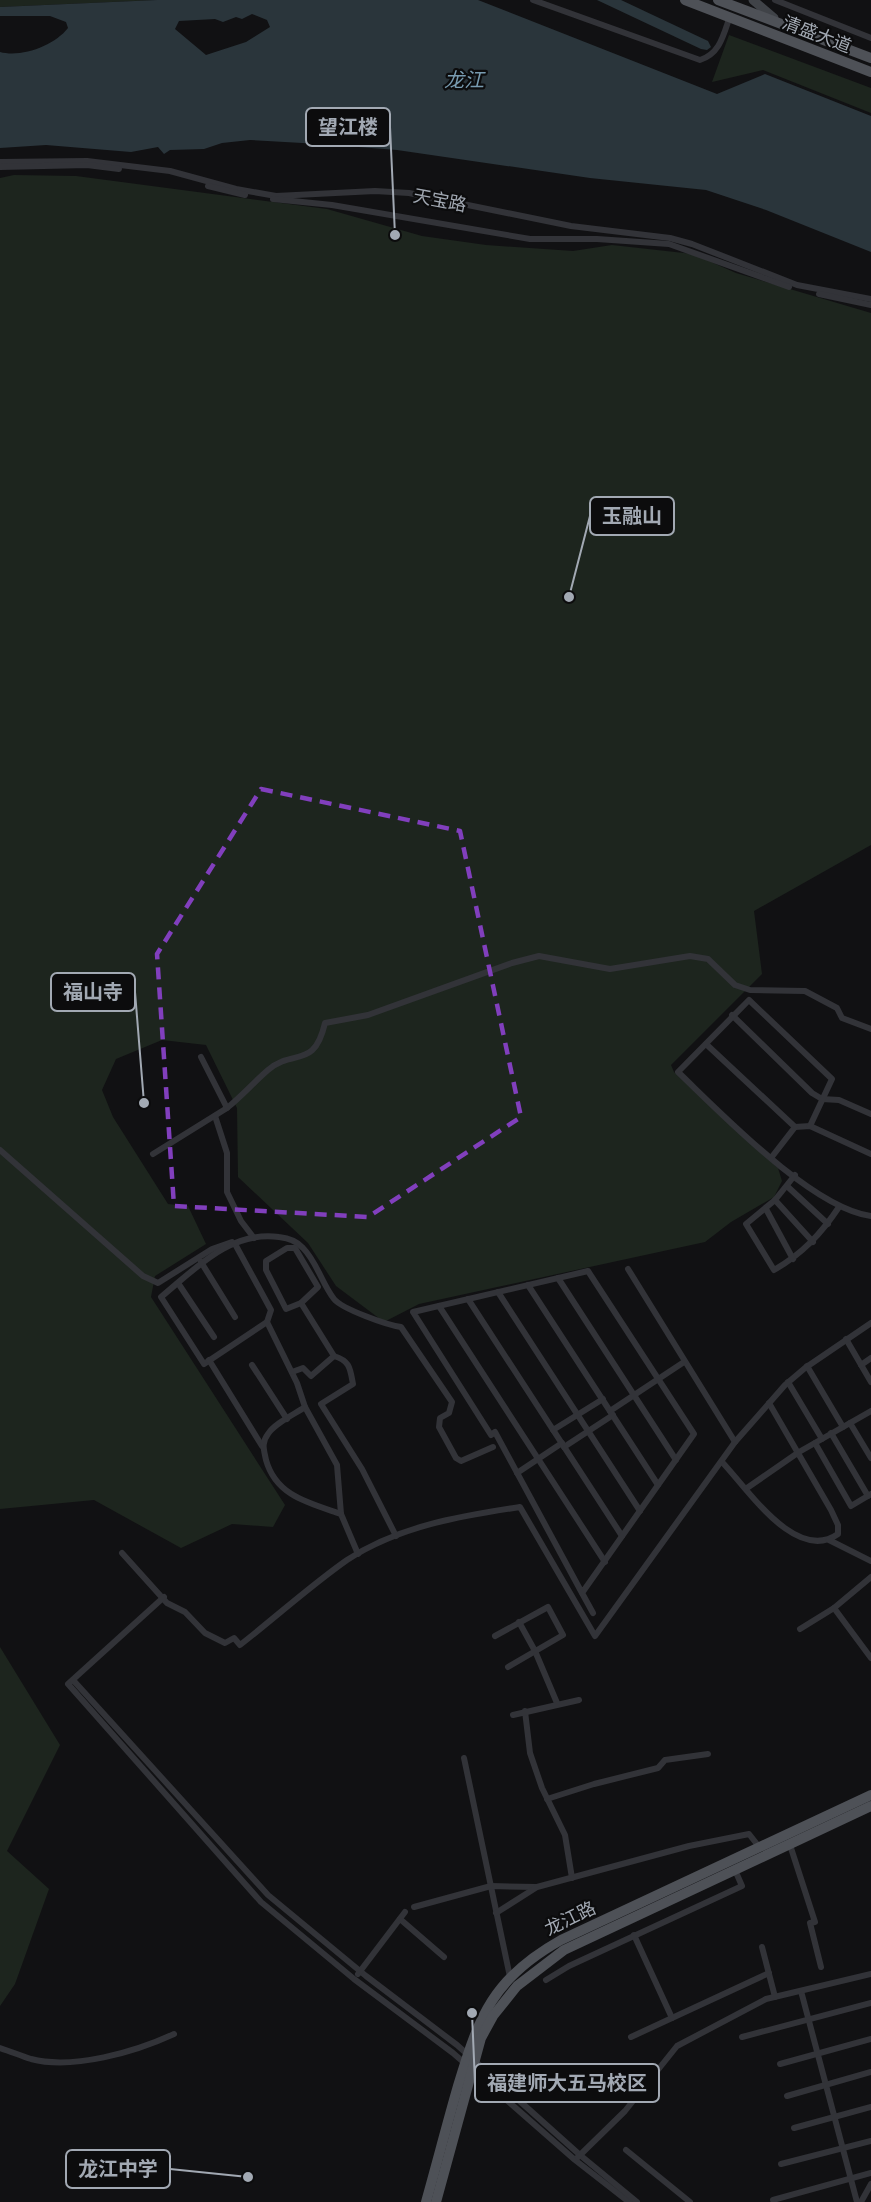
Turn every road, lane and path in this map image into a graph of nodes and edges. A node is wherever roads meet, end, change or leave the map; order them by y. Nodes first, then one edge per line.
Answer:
1 (533, 0) edge
2 (685, 0) edge
3 (776, 0) edge
4 (754, 1) edge
5 (726, 2) edge
6 (724, 17) junction
7 (786, 26) junction
8 (871, 38) edge
9 (871, 58) edge
10 (871, 72) edge
11 (0, 162) edge
12 (0, 167) edge
13 (871, 299) edge
14 (871, 305) edge
15 (732, 1015) junction
16 (871, 1029) edge
17 (706, 1044) junction
18 (201, 1057) dead end
19 (822, 1100) junction
20 (227, 1108) junction
21 (871, 1114) edge
22 (214, 1116) junction
23 (810, 1126) junction
24 (795, 1127) junction
25 (0, 1150) edge
26 (153, 1154) dead end
27 (871, 1154) edge
28 (771, 1158) junction
29 (795, 1175) junction
30 (788, 1187) junction
31 (775, 1200) junction
32 (839, 1207) junction
33 (766, 1209) junction
34 (871, 1216) edge
35 (828, 1224) junction
36 (254, 1238) junction
37 (238, 1242) junction
38 (813, 1242) junction
39 (793, 1259) junction
40 (201, 1263) junction
41 (628, 1269) dead end
42 (558, 1278) junction
43 (178, 1283) junction
44 (528, 1285) junction
45 (498, 1292) junction
46 (468, 1299) junction
47 (301, 1303) junction
48 (439, 1306) junction
49 (235, 1317) dead end
50 (267, 1322) junction
51 (871, 1323) edge
52 (214, 1337) dead end
53 (846, 1340) junction
54 (334, 1356) junction
55 (871, 1358) edge
56 (209, 1360) junction
57 (684, 1362) junction
58 (252, 1365) dead end
59 (861, 1365) junction
60 (807, 1366) junction
61 (292, 1372) junction
62 (658, 1379) junction
63 (788, 1382) junction
64 (871, 1382) edge
65 (634, 1395) junction
66 (603, 1399) junction
67 (769, 1403) junction
68 (305, 1407) junction
69 (612, 1413) junction
70 (870, 1413) edge
71 (578, 1415) junction
72 (287, 1419) junction
73 (850, 1423) junction
74 (843, 1427) junction
75 (553, 1430) junction
76 (588, 1431) junction
77 (831, 1434) junction
78 (822, 1439) junction
79 (735, 1442) junction
80 (815, 1443) junction
81 (563, 1445) junction
82 (262, 1446) junction
83 (493, 1447) dead end
84 (799, 1452) junction
85 (871, 1458) edge
86 (538, 1459) junction
87 (676, 1460) junction
88 (722, 1462) junction
89 (517, 1473) junction
90 (658, 1485) junction
91 (747, 1488) junction
92 (870, 1495) edge
93 (640, 1511) junction
94 (341, 1514) junction
95 (396, 1536) junction
96 (622, 1536) junction
97 (829, 1540) junction
98 (122, 1553) dead end
99 (358, 1554) junction
100 (871, 1561) edge
101 (605, 1562) junction
102 (871, 1577) edge
103 (582, 1593) junction
104 (164, 1598) junction
105 (834, 1608) junction
106 (593, 1613) dead end
107 (519, 1622) junction
108 (800, 1629) dead end
109 (495, 1636) dead end
110 (535, 1651) junction
111 (871, 1658) edge
112 (508, 1667) dead end
113 (73, 1680) junction
114 (579, 1700) dead end
115 (557, 1703) junction
116 (525, 1711) junction
117 (513, 1715) dead end
118 (708, 1754) dead end
119 (464, 1758) dead end
120 (871, 1795) edge
121 (547, 1798) junction
122 (871, 1806) edge
123 (790, 1845) junction
124 (760, 1848) junction
125 (735, 1870) junction
126 (573, 1878) junction
127 (491, 1886) junction
128 (537, 1887) junction
129 (414, 1907) dead end
130 (405, 1912) dead end
131 (496, 1913) junction
132 (399, 1920) junction
133 (634, 1935) junction
134 (762, 1947) dead end
135 (444, 1957) dead end
136 (821, 1967) dead end
137 (360, 1971) junction
138 (769, 1973) junction
139 (871, 1974) edge
140 (510, 1977) junction
141 (354, 1979) junction
142 (546, 1980) dead end
143 (801, 1990) junction
144 (775, 1997) junction
145 (871, 2003) edge
146 (672, 2018) junction
147 (808, 2020) junction
148 (174, 2034) dead end
149 (631, 2037) dead end
150 (742, 2037) dead end
151 (871, 2039) edge
152 (0, 2048) edge
153 (818, 2054) junction
154 (470, 2062) junction
155 (780, 2064) dead end
156 (871, 2072) edge
157 (826, 2085) junction
158 (787, 2096) dead end
159 (871, 2107) edge
160 (834, 2117) junction
161 (794, 2128) dead end
162 (871, 2141) edge
163 (843, 2149) junction
164 (626, 2150) dead end
165 (577, 2158) junction
166 (781, 2164) dead end
167 (871, 2173) edge
168 (851, 2179) junction
169 (871, 2184) edge
170 (773, 2200) dead end
171 (426, 2202) edge
172 (436, 2202) edge
173 (629, 2202) edge
174 (637, 2202) edge
175 (690, 2202) edge
176 (859, 2202) edge

1 - 6 street
2 - 6 main road, 清盛大道
3 - 8 street
4 - 7 street
5 - 6 street
5 - 7 main road, 清盛大道
6 - 10 main road, 清盛大道
7 - 9 main road, 清盛大道
11 - 13 street, 天宝路
12 - 14 street, 天宝路
15 - 17 street
15 - 19 street
15 - 19 street
16 - 20 street
17 - 24 street
17 - 28 street
18 - 20 street
19 - 21 street
19 - 23 street
20 - 22 street
22 - 26 street
22 - 36 street
23 - 24 street
23 - 27 street
24 - 28 street
25 - 37 street
28 - 29 street
29 - 30 street
29 - 32 street
30 - 31 street
30 - 35 street
31 - 33 street
31 - 38 street
32 - 34 street
32 - 35 street
33 - 39 street
33 - 39 street
35 - 38 street
36 - 37 street
36 - 83 street
37 - 40 street
37 - 50 street
38 - 39 street
40 - 43 street
40 - 49 street
41 - 57 street
42 - 44 street
42 - 62 street
42 - 65 street
43 - 52 street
43 - 56 street
44 - 45 street
44 - 66 street
45 - 46 street
45 - 71 street
46 - 48 street
46 - 75 street
47 - 47 street
47 - 54 street
48 - 86 street
48 - 89 street
50 - 56 street
50 - 61 street
51 - 53 street
53 - 59 street
53 - 60 street
54 - 61 street
54 - 95 street
55 - 59 street
56 - 82 street
57 - 62 street
57 - 79 street
58 - 72 street
59 - 64 street
60 - 63 street
60 - 74 street
61 - 68 street
62 - 65 street
62 - 87 street
63 - 67 street
63 - 78 street
65 - 69 street
65 - 87 street
66 - 69 street
66 - 71 street
67 - 79 street
67 - 84 street
68 - 72 street
68 - 94 street
69 - 76 street
69 - 90 street
70 - 73 street
71 - 75 street
71 - 76 street
72 - 82 street
73 - 74 street
73 - 85 street
74 - 77 street
75 - 81 street
76 - 81 street
76 - 93 street
77 - 78 street
77 - 92 street
78 - 80 street
79 - 88 street
80 - 84 street
80 - 92 street
81 - 86 street
81 - 96 street
82 - 94 street
84 - 91 street
84 - 97 street
86 - 89 street
86 - 101 street
87 - 90 street
88 - 91 street
88 - 95 street
89 - 103 street
90 - 93 street
91 - 97 street
93 - 96 street
94 - 99 street
95 - 99 street
96 - 101 street
97 - 100 street
98 - 104 street
99 - 104 street
101 - 103 street
102 - 105 street
103 - 106 street
104 - 113 street
105 - 108 street
105 - 111 street
107 - 109 street
107 - 110 street
107 - 110 street
110 - 112 street
110 - 115 street
113 - 137 street
113 - 141 street
114 - 115 street
115 - 116 street
116 - 117 street
116 - 121 street
118 - 121 street
119 - 127 street
120 - 124 main road, 龙江路
121 - 126 street
122 - 123 main road, 龙江路
123 - 125 main road, 龙江路
123 - 136 street
124 - 126 street
124 - 140 main road, 龙江路
125 - 133 street
125 - 154 main road, 龙江路
126 - 128 street
127 - 128 street
127 - 129 street
127 - 131 street
128 - 131 street
130 - 132 street
131 - 140 street
132 - 135 street
132 - 137 street
133 - 142 street
133 - 146 street
134 - 138 street
137 - 141 street
137 - 154 street
138 - 144 street
138 - 146 street
139 - 143 street
140 - 154 main road, 龙江路
141 - 154 street
143 - 144 street
143 - 147 street
144 - 165 street
145 - 147 street
146 - 149 street
147 - 150 street
147 - 153 street
148 - 152 street
151 - 153 street
153 - 155 street
153 - 157 street
154 - 165 street
154 - 171 main road, 龙江路
154 - 172 main road, 龙江路
156 - 157 street
157 - 158 street
157 - 160 street
159 - 160 street
160 - 161 street
160 - 163 street
162 - 163 street
163 - 166 street
163 - 168 street
164 - 175 street
165 - 173 street
165 - 174 street
167 - 168 street
168 - 170 street
168 - 176 street
169 - 176 street

